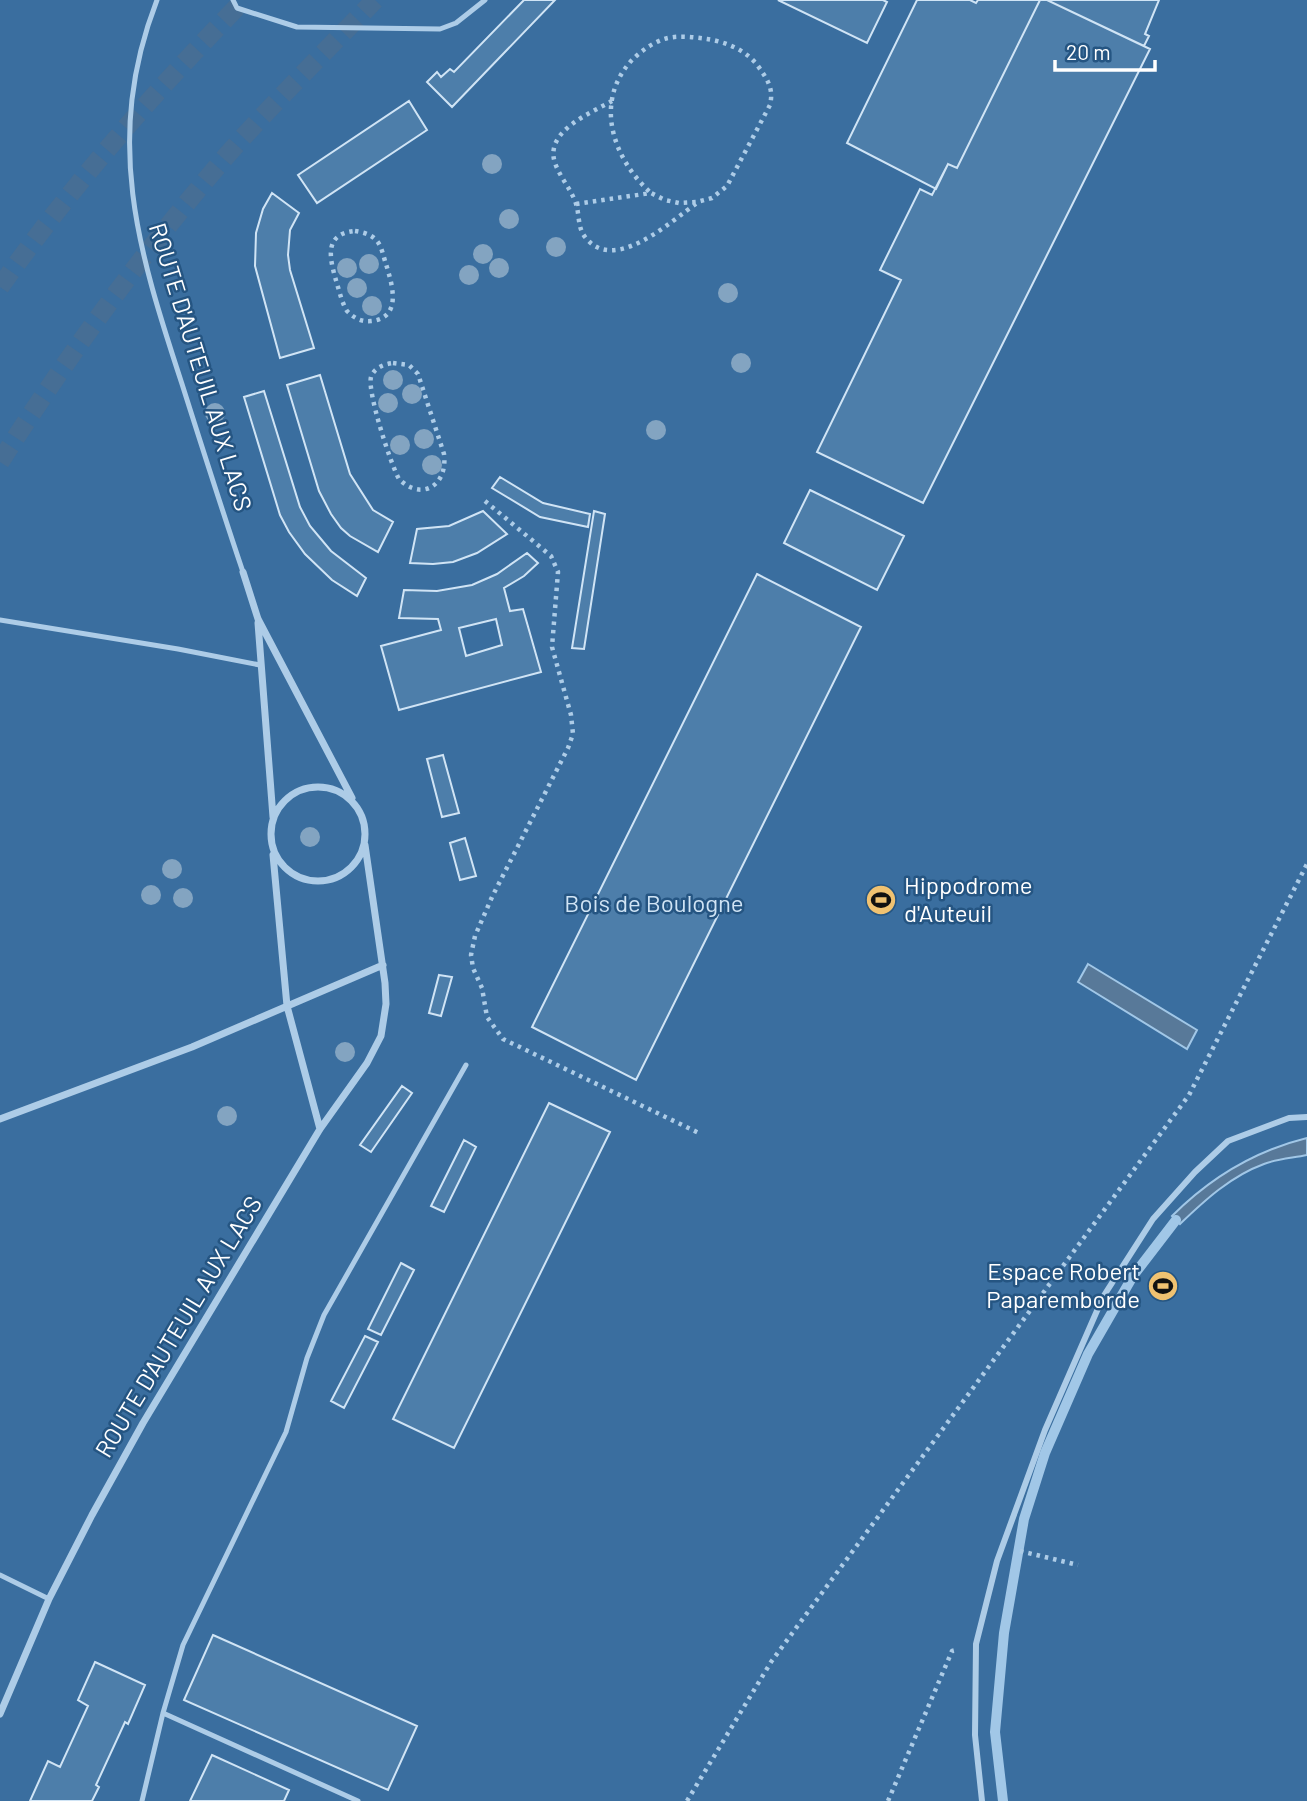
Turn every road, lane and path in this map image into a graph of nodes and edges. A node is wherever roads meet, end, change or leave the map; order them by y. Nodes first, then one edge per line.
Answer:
1 (157, 0) edge
2 (233, 0) edge
3 (485, 0) edge
4 (612, 101) junction
5 (651, 193) junction
6 (697, 202) junction
7 (576, 204) junction
8 (348, 232) joint
9 (372, 376) joint
10 (485, 501) dead end
11 (243, 572) joint
12 (258, 619) junction
13 (0, 620) edge
14 (260, 665) junction
15 (354, 802) junction
16 (273, 818) junction
17 (365, 845) junction
18 (273, 849) junction
19 (1307, 864) edge
20 (383, 965) junction
21 (287, 1006) junction
22 (466, 1065) dead end
23 (1307, 1117) edge
24 (0, 1119) edge
25 (320, 1129) junction
26 (701, 1134) dead end
27 (1002, 1547) junction
28 (1078, 1565) dead end
29 (0, 1575) edge
30 (49, 1599) junction
31 (976, 1644) junction
32 (163, 1713) junction
33 (0, 1714) edge
34 (142, 1801) edge
35 (358, 1801) edge
36 (687, 1801) edge
37 (888, 1801) edge
38 (982, 1801) edge

1 - 11 lane, ROUTE D'AUTEUIL AUX LACS
2 - 3 lane
4 - 5 path
4 - 6 path
4 - 7 path
5 - 6 path
5 - 7 path
6 - 7 path
8 - 8 path
9 - 9 path
10 - 26 path
11 - 12 street, ROUTE D'AUTEUIL AUX LACS
12 - 14 street
12 - 15 street
13 - 14 lane
14 - 16 street
15 - 16 street
15 - 17 street
16 - 18 street
17 - 18 street
17 - 20 street, ROUTE D'AUTEUIL AUX LACS
18 - 21 street
19 - 36 path
20 - 21 street
20 - 25 street, ROUTE D'AUTEUIL AUX LACS
21 - 24 street
21 - 25 street
22 - 32 lane
23 - 27 street
25 - 30 street, ROUTE D'AUTEUIL AUX LACS
27 - 28 path
27 - 31 street
29 - 30 lane
30 - 33 street, ROUTE D'AUTEUIL AUX LACS
31 - 37 path
31 - 38 street
32 - 34 lane
32 - 35 lane

